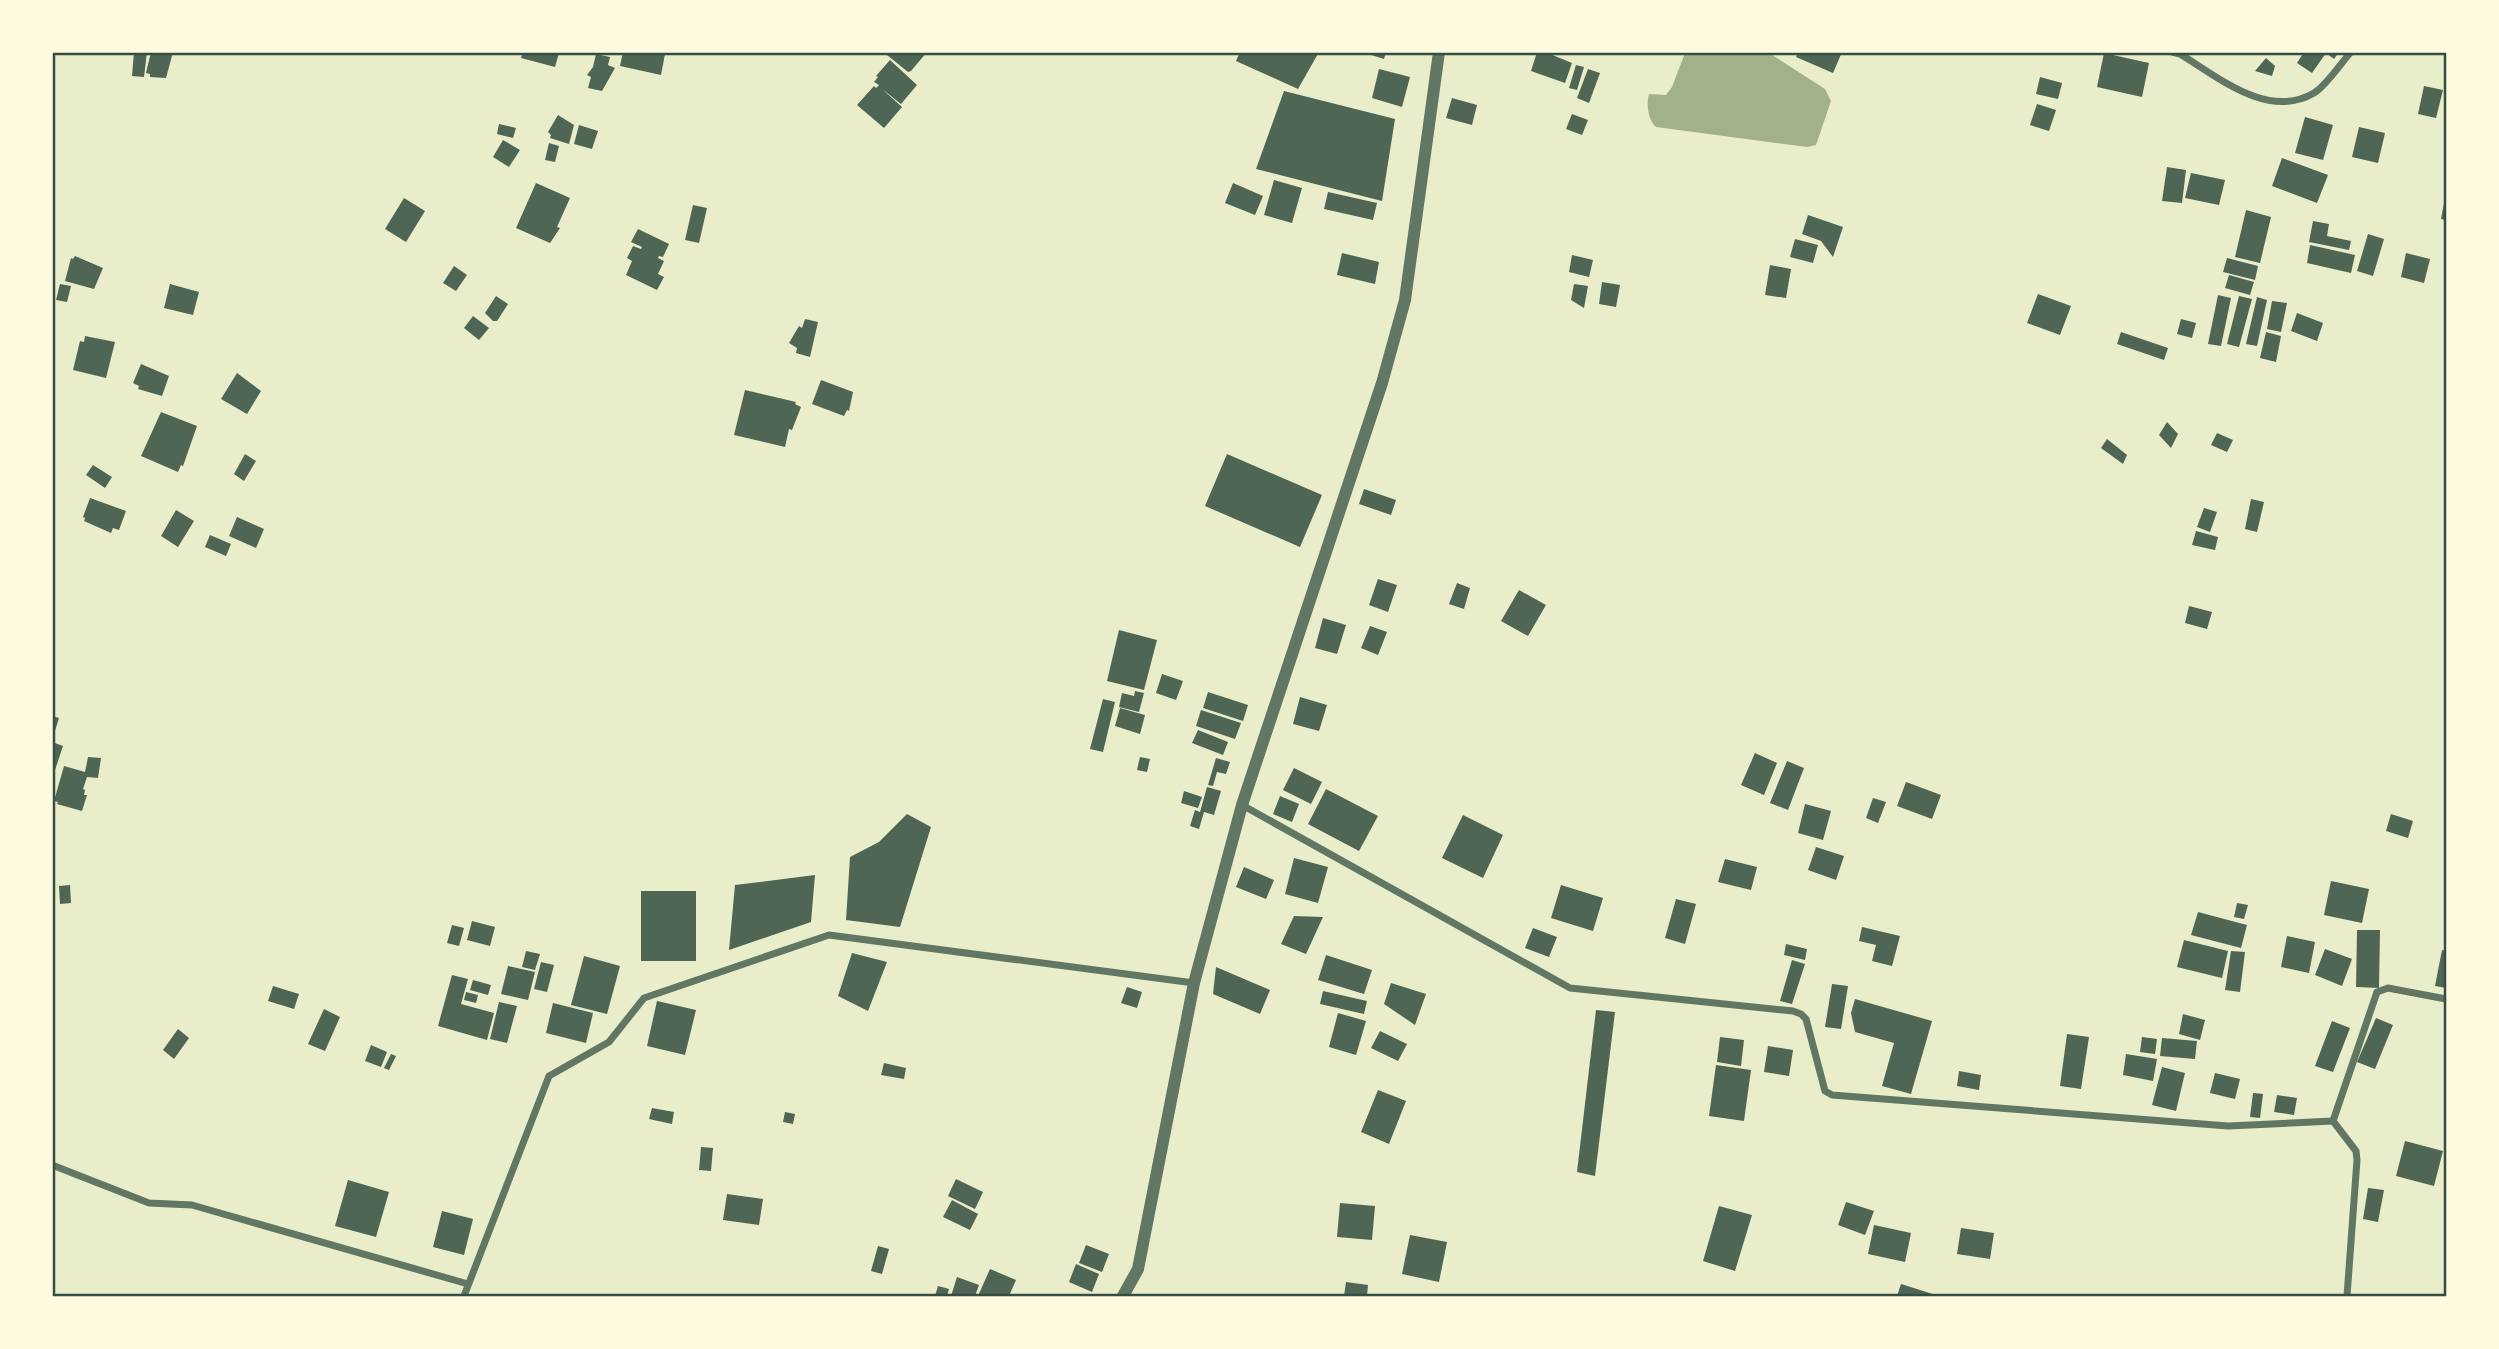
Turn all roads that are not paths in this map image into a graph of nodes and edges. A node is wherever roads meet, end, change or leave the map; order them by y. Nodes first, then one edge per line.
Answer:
1 (1439, 52) edge
2 (2172, 52) edge
3 (2351, 52) edge
4 (1242, 805) junction
5 (1194, 983) junction
6 (2446, 999) edge
7 (2333, 1121) junction
8 (52, 1165) edge
9 (468, 1284) junction
10 (464, 1297) edge
11 (1123, 1297) edge
12 (2347, 1297) edge

1 - 4 street
2 - 3 street
4 - 5 street
4 - 7 street
5 - 9 street
5 - 11 street
6 - 7 street
7 - 12 street
8 - 9 street
9 - 10 street

